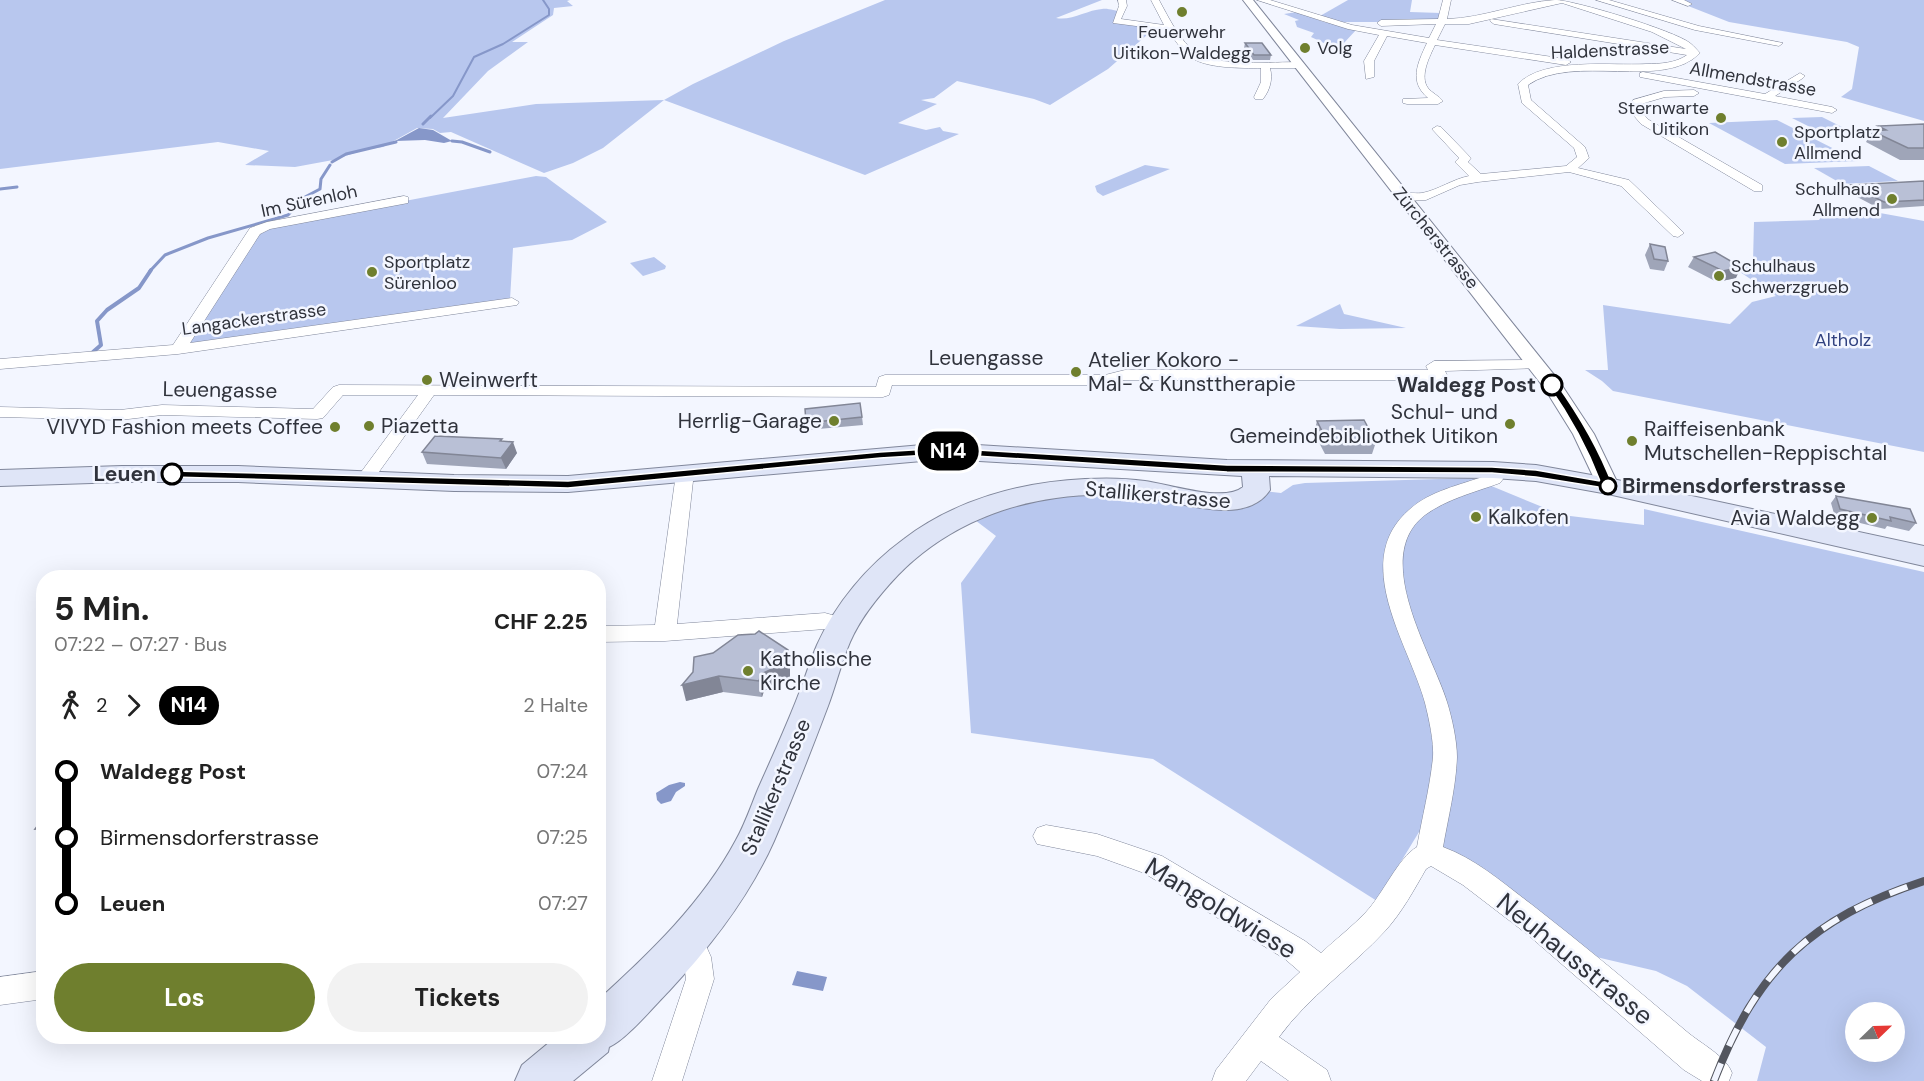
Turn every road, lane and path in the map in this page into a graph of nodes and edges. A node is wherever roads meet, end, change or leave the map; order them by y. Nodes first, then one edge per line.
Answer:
1 (1122, 0) edge
2 (1155, 0) edge
3 (1248, 0) edge
4 (1261, 0) edge
5 (1447, 0) edge
6 (1525, 0) edge
7 (1563, 0) edge
8 (1600, 0) edge
9 (1676, 0) edge
10 (1688, 4) dead end
11 (1539, 7) junction
12 (1482, 20) junction
13 (1441, 24) junction
14 (1340, 25) junction
15 (1170, 28) junction
16 (1384, 33) junction
17 (1432, 42) junction
18 (1779, 43) dead end
19 (1695, 53) junction
20 (1299, 65) junction
21 (1265, 66) junction
22 (1602, 68) junction
23 (1800, 76) dead end
24 (1369, 77) dead end
25 (1716, 89) junction
26 (1259, 98) dead end
27 (1766, 98) junction
28 (1407, 101) dead end
29 (1832, 110) dead end
30 (1437, 129) dead end
31 (1569, 169) junction
32 (1478, 178) junction
33 (1758, 188) dead end
34 (1404, 197) junction
35 (404, 200) dead end
36 (1678, 233) dead end
37 (512, 302) dead end
38 (178, 349) junction
39 (0, 364) edge
40 (1537, 365) junction
41 (430, 390) junction
42 (0, 412) edge
43 (1255, 469) junction
44 (1492, 470) junction
45 (690, 472) junction
46 (0, 478) edge
47 (365, 479) junction
48 (1608, 486) junction
49 (1924, 556) edge
50 (842, 625) junction
51 (666, 633) junction
52 (606, 638) edge
53 (1046, 836) dead end
54 (1429, 854) junction
55 (687, 939) junction
56 (1323, 972) junction
57 (36, 987) edge
58 (0, 991) edge
59 (606, 1022) edge
60 (1257, 1040) junction
61 (582, 1044) edge
62 (1717, 1073) dead end
63 (538, 1081) edge
64 (667, 1081) edge
65 (1227, 1081) edge
66 (1316, 1081) edge

1 - 15 street
2 - 15 street
3 - 20 street, Zürcherstrasse
4 - 14 street, Allmendstrasse
5 - 13 street
6 - 11 street
7 - 11 street
7 - 19 street, Haldenstrasse
8 - 18 street
9 - 10 street
11 - 12 street
12 - 13 street
12 - 19 street
13 - 14 street
13 - 17 street
14 - 16 street, Allmendstrasse
15 - 21 street
16 - 17 street, Allmendstrasse
16 - 24 street
17 - 22 street, Allmendstrasse
17 - 28 street
19 - 22 street, Haldenstrasse
20 - 21 street
20 - 34 street, Zürcherstrasse
21 - 26 street
22 - 25 street, Allmendstrasse
22 - 31 street, Haldenstrasse
23 - 27 street
25 - 27 street, Allmendstrasse
25 - 33 street
27 - 29 street, Allmendstrasse
30 - 32 street
31 - 32 street
31 - 36 street
32 - 34 street
34 - 40 street, Zürcherstrasse
35 - 38 street, Im Sürenloh
37 - 38 street, Langackerstrasse
38 - 39 street, Langackerstrasse
40 - 41 street, Leuengasse
40 - 48 street, Zürcherstrasse
41 - 42 street, Leuengasse
41 - 47 street
43 - 44 main road
43 - 45 main road
43 - 50 main road, Stallikerstrasse
44 - 48 main road
44 - 54 street
45 - 47 main road
45 - 51 street
46 - 47 main road
48 - 49 main road
50 - 51 street
50 - 55 main road, Stallikerstrasse
51 - 52 street
53 - 56 street, Mangoldwiese
54 - 56 street
54 - 62 street, Neuhausstrasse
55 - 59 main road, Stallikerstrasse
55 - 64 street
56 - 60 street
57 - 58 street
60 - 65 street
60 - 66 street
61 - 63 main road

